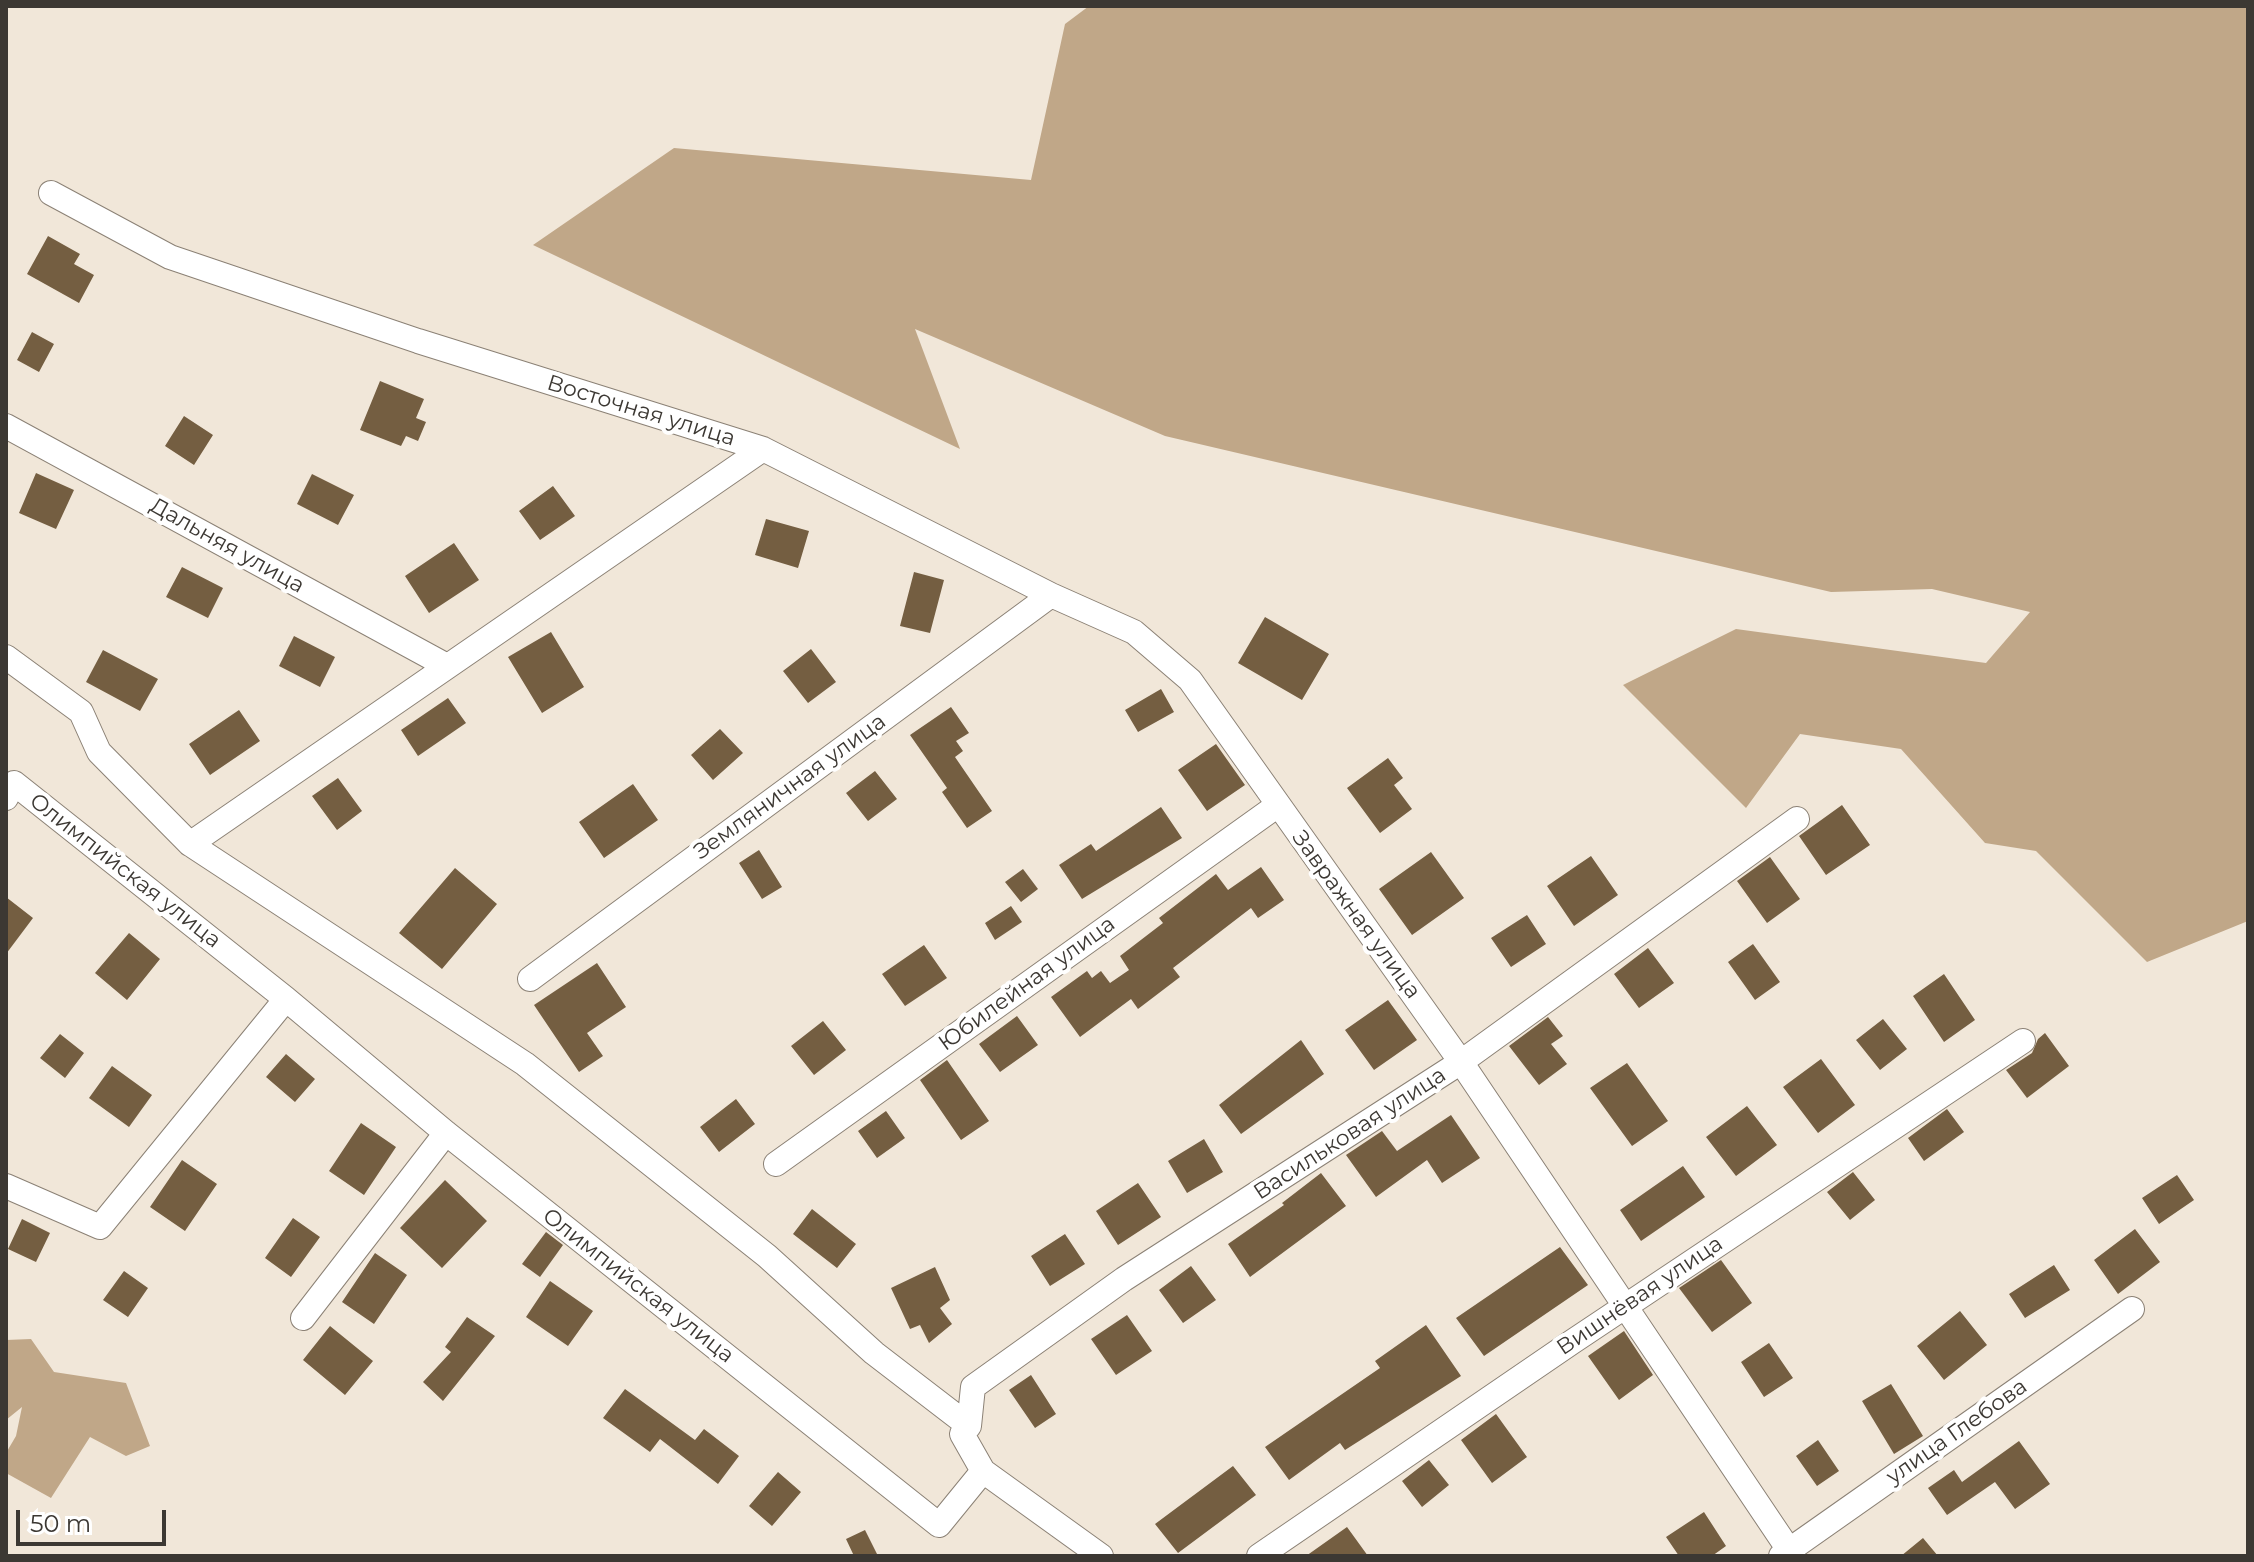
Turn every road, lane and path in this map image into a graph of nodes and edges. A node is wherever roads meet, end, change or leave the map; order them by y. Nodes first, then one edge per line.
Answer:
1 (51, 193) dead end
2 (6, 426) edge
3 (763, 449) junction
4 (1051, 595) junction
5 (6, 657) edge
6 (447, 666) junction
7 (6, 798) edge
8 (1278, 805) junction
9 (1797, 819) dead end
10 (190, 844) junction
11 (530, 979) dead end
12 (286, 999) junction
13 (2023, 1041) dead end
14 (1461, 1062) junction
15 (446, 1133) junction
16 (776, 1164) dead end
17 (6, 1186) edge
18 (1625, 1306) junction
19 (2132, 1309) dead end
20 (303, 1318) dead end
21 (969, 1426) junction
22 (983, 1471) junction
23 (1788, 1554) edge
24 (1101, 1556) edge
25 (1259, 1556) edge

1 - 3 street, Восточная улица
2 - 6 street, Дальняя улица
3 - 4 street, Завражная улица
3 - 6 street, Восточная улица
4 - 8 street, Завражная улица
4 - 11 street, Земляничная улица
5 - 10 street
6 - 10 street, Восточная улица
7 - 12 street, Олимпийская улица
8 - 14 street, Завражная улица
8 - 16 street, Юбилейная улица
9 - 14 street, Васильковая улица
10 - 21 street
12 - 15 street, Олимпийская улица
12 - 17 street
13 - 18 street, Вишнёвая улица
14 - 18 street, Завражная улица
14 - 21 street, Васильковая улица
15 - 20 street
15 - 22 street, Олимпийская улица
18 - 23 street, Завражная улица
18 - 25 street, Вишнёвая улица
19 - 23 street, улица Глебова
21 - 22 street, Васильковая улица
22 - 24 street

